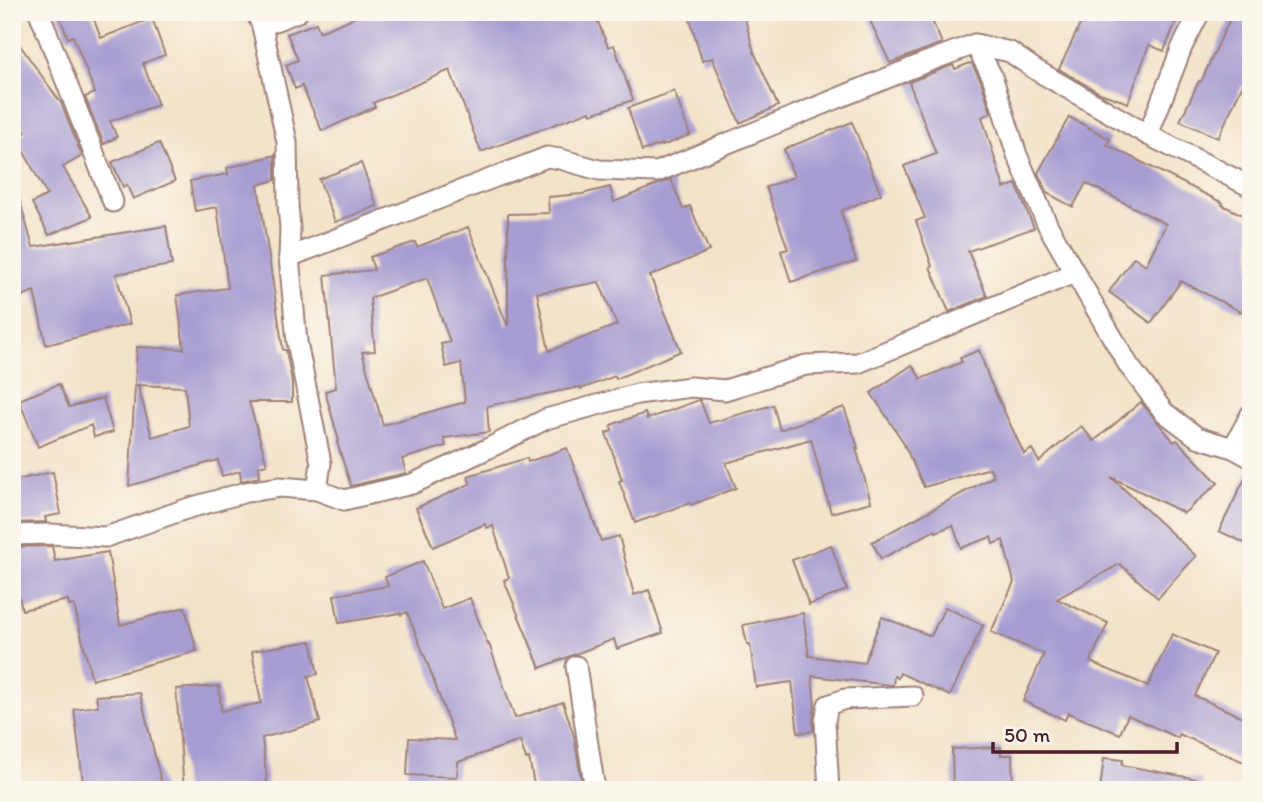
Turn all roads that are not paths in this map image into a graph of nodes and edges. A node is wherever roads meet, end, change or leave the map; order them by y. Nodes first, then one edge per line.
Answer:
1 (39, 12) edge
2 (298, 12) edge
3 (1200, 12) edge
4 (259, 19) edge
5 (975, 44) junction
6 (1148, 135) junction
7 (1251, 187) edge
8 (113, 202) dead end
9 (289, 257) junction
10 (1074, 273) junction
11 (1251, 414) edge
12 (1233, 448) junction
13 (1251, 458) edge
14 (317, 490) junction
15 (12, 535) edge
16 (576, 666) dead end
17 (913, 696) dead end
18 (595, 790) edge
19 (829, 790) edge

1 - 8 street
2 - 4 street
3 - 6 street
4 - 9 street
5 - 6 street
5 - 9 street
5 - 10 street
6 - 7 street
9 - 14 street
10 - 12 street
10 - 14 street
11 - 12 street
12 - 13 street
14 - 15 street
16 - 18 street
17 - 19 street

